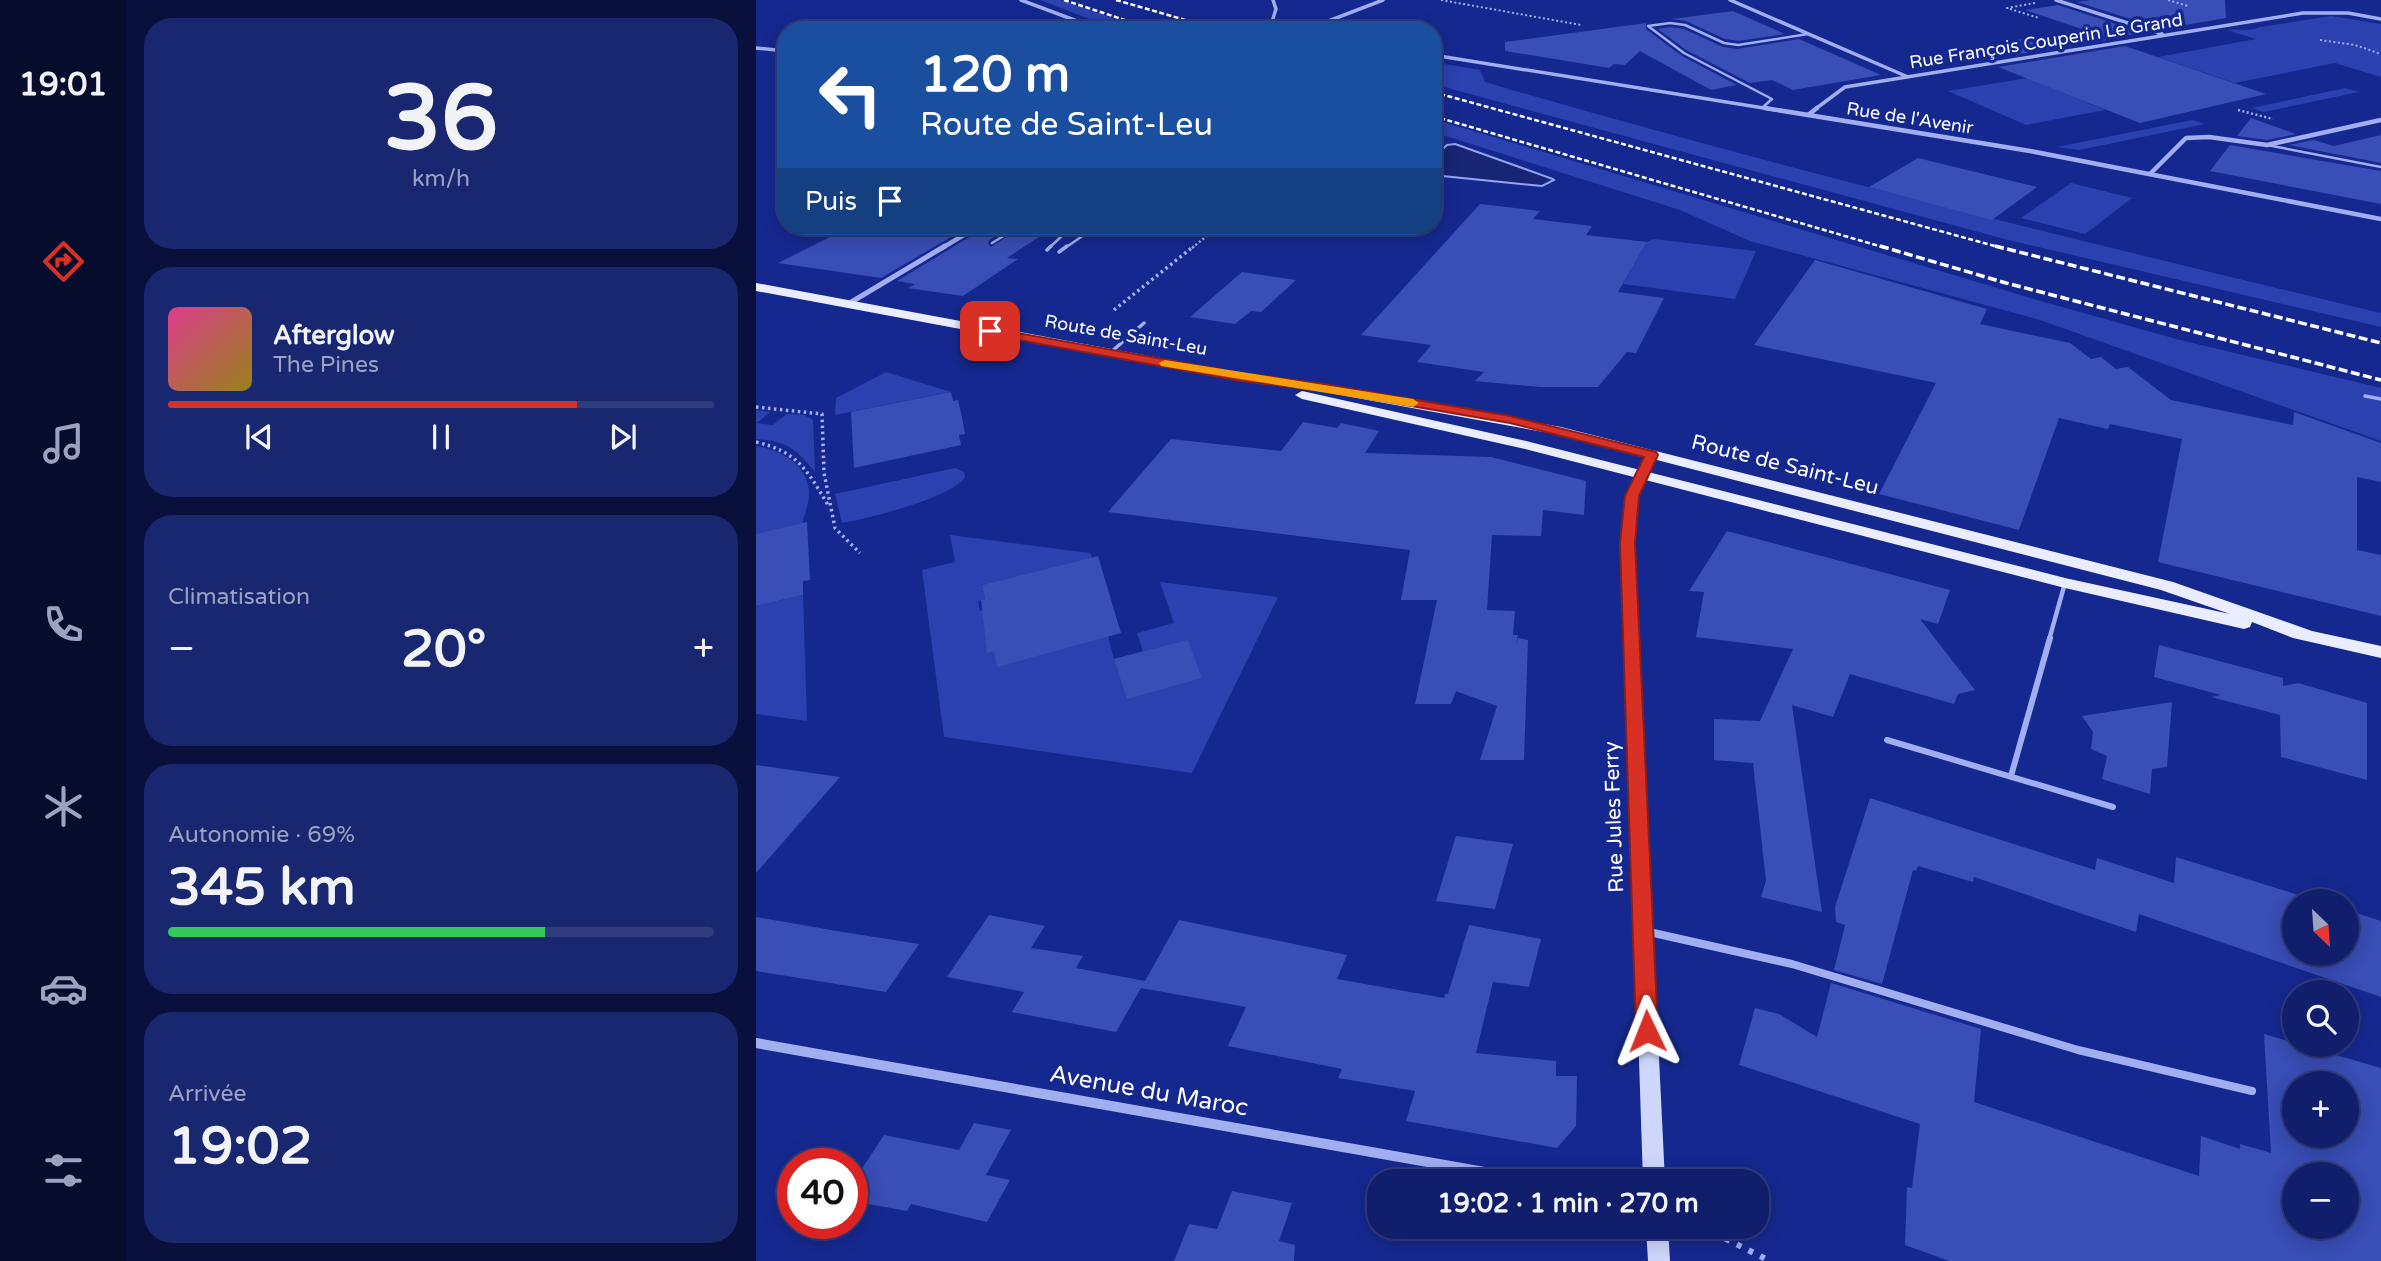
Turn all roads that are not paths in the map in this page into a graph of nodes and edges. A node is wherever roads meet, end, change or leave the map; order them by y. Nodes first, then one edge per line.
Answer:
1 (1021, 0) edge
2 (1273, 0) edge
3 (1383, 0) edge
4 (1730, 0) edge
5 (2056, 0) edge
6 (2381, 19) edge
7 (1077, 21) edge
8 (1272, 21) edge
9 (1328, 21) edge
10 (1808, 34) junction
11 (2166, 36) junction
12 (756, 48) edge
13 (777, 50) edge
14 (1442, 56) edge
15 (1909, 77) junction
16 (1762, 108) junction
17 (1808, 115) junction
18 (2381, 120) edge
19 (2267, 145) junction
20 (2381, 167) edge
21 (2151, 173) junction
22 (2381, 219) edge
23 (964, 235) edge
24 (1005, 235) edge
25 (1063, 235) edge
26 (1084, 235) edge
27 (992, 243) dead end
28 (1047, 250) dead end
29 (1059, 252) dead end
30 (756, 287) edge
31 (848, 304) junction
32 (1143, 323) dead end
33 (1110, 353) junction
34 (1241, 377) junction
35 (2365, 396) dead end
36 (2381, 399) edge
37 (1651, 455) junction
38 (1640, 474) junction
39 (2065, 583) junction
40 (2308, 636) junction
41 (2381, 652) edge
42 (1887, 740) dead end
43 (2011, 776) junction
44 (2113, 807) dead end
45 (1643, 930) junction
46 (756, 1044) edge
47 (2252, 1091) dead end
48 (1467, 1169) edge
49 (1653, 1169) edge
50 (1657, 1239) edge
51 (1658, 1261) edge

1 - 7 street
2 - 8 street
3 - 9 street
4 - 10 street
5 - 11 street
6 - 11 street, Rue François Couperin Le Grand
10 - 15 street
10 - 16 lane
11 - 15 street, Rue François Couperin Le Grand
12 - 13 street
14 - 16 street, Rue de l'Avenir
15 - 17 street, Rue François Couperin Le Grand
16 - 17 street, Rue de l'Avenir
17 - 21 street, Rue de l'Avenir
18 - 19 street
19 - 20 lane
19 - 21 street
21 - 22 street, Rue de l'Avenir
23 - 31 street
24 - 27 lane
25 - 28 lane
26 - 29 lane
30 - 31 main road, Route de Saint-Leu
31 - 33 main road, Route de Saint-Leu
32 - 33 lane
33 - 34 main road, Route de Saint-Leu
34 - 37 main road, Route de Saint-Leu
34 - 38 main road, Route de Saint-Leu
35 - 36 lane
37 - 38 street, Rue Jules Ferry
37 - 40 main road, Route de Saint-Leu
38 - 39 main road, Route de Saint-Leu
38 - 45 street, Rue Jules Ferry
39 - 40 main road, Route de Saint-Leu
39 - 43 lane
40 - 41 main road, Route de Saint-Leu
42 - 43 lane
43 - 44 lane
45 - 47 lane
45 - 49 street, Rue Jules Ferry
46 - 48 street, Avenue du Maroc
50 - 51 street

